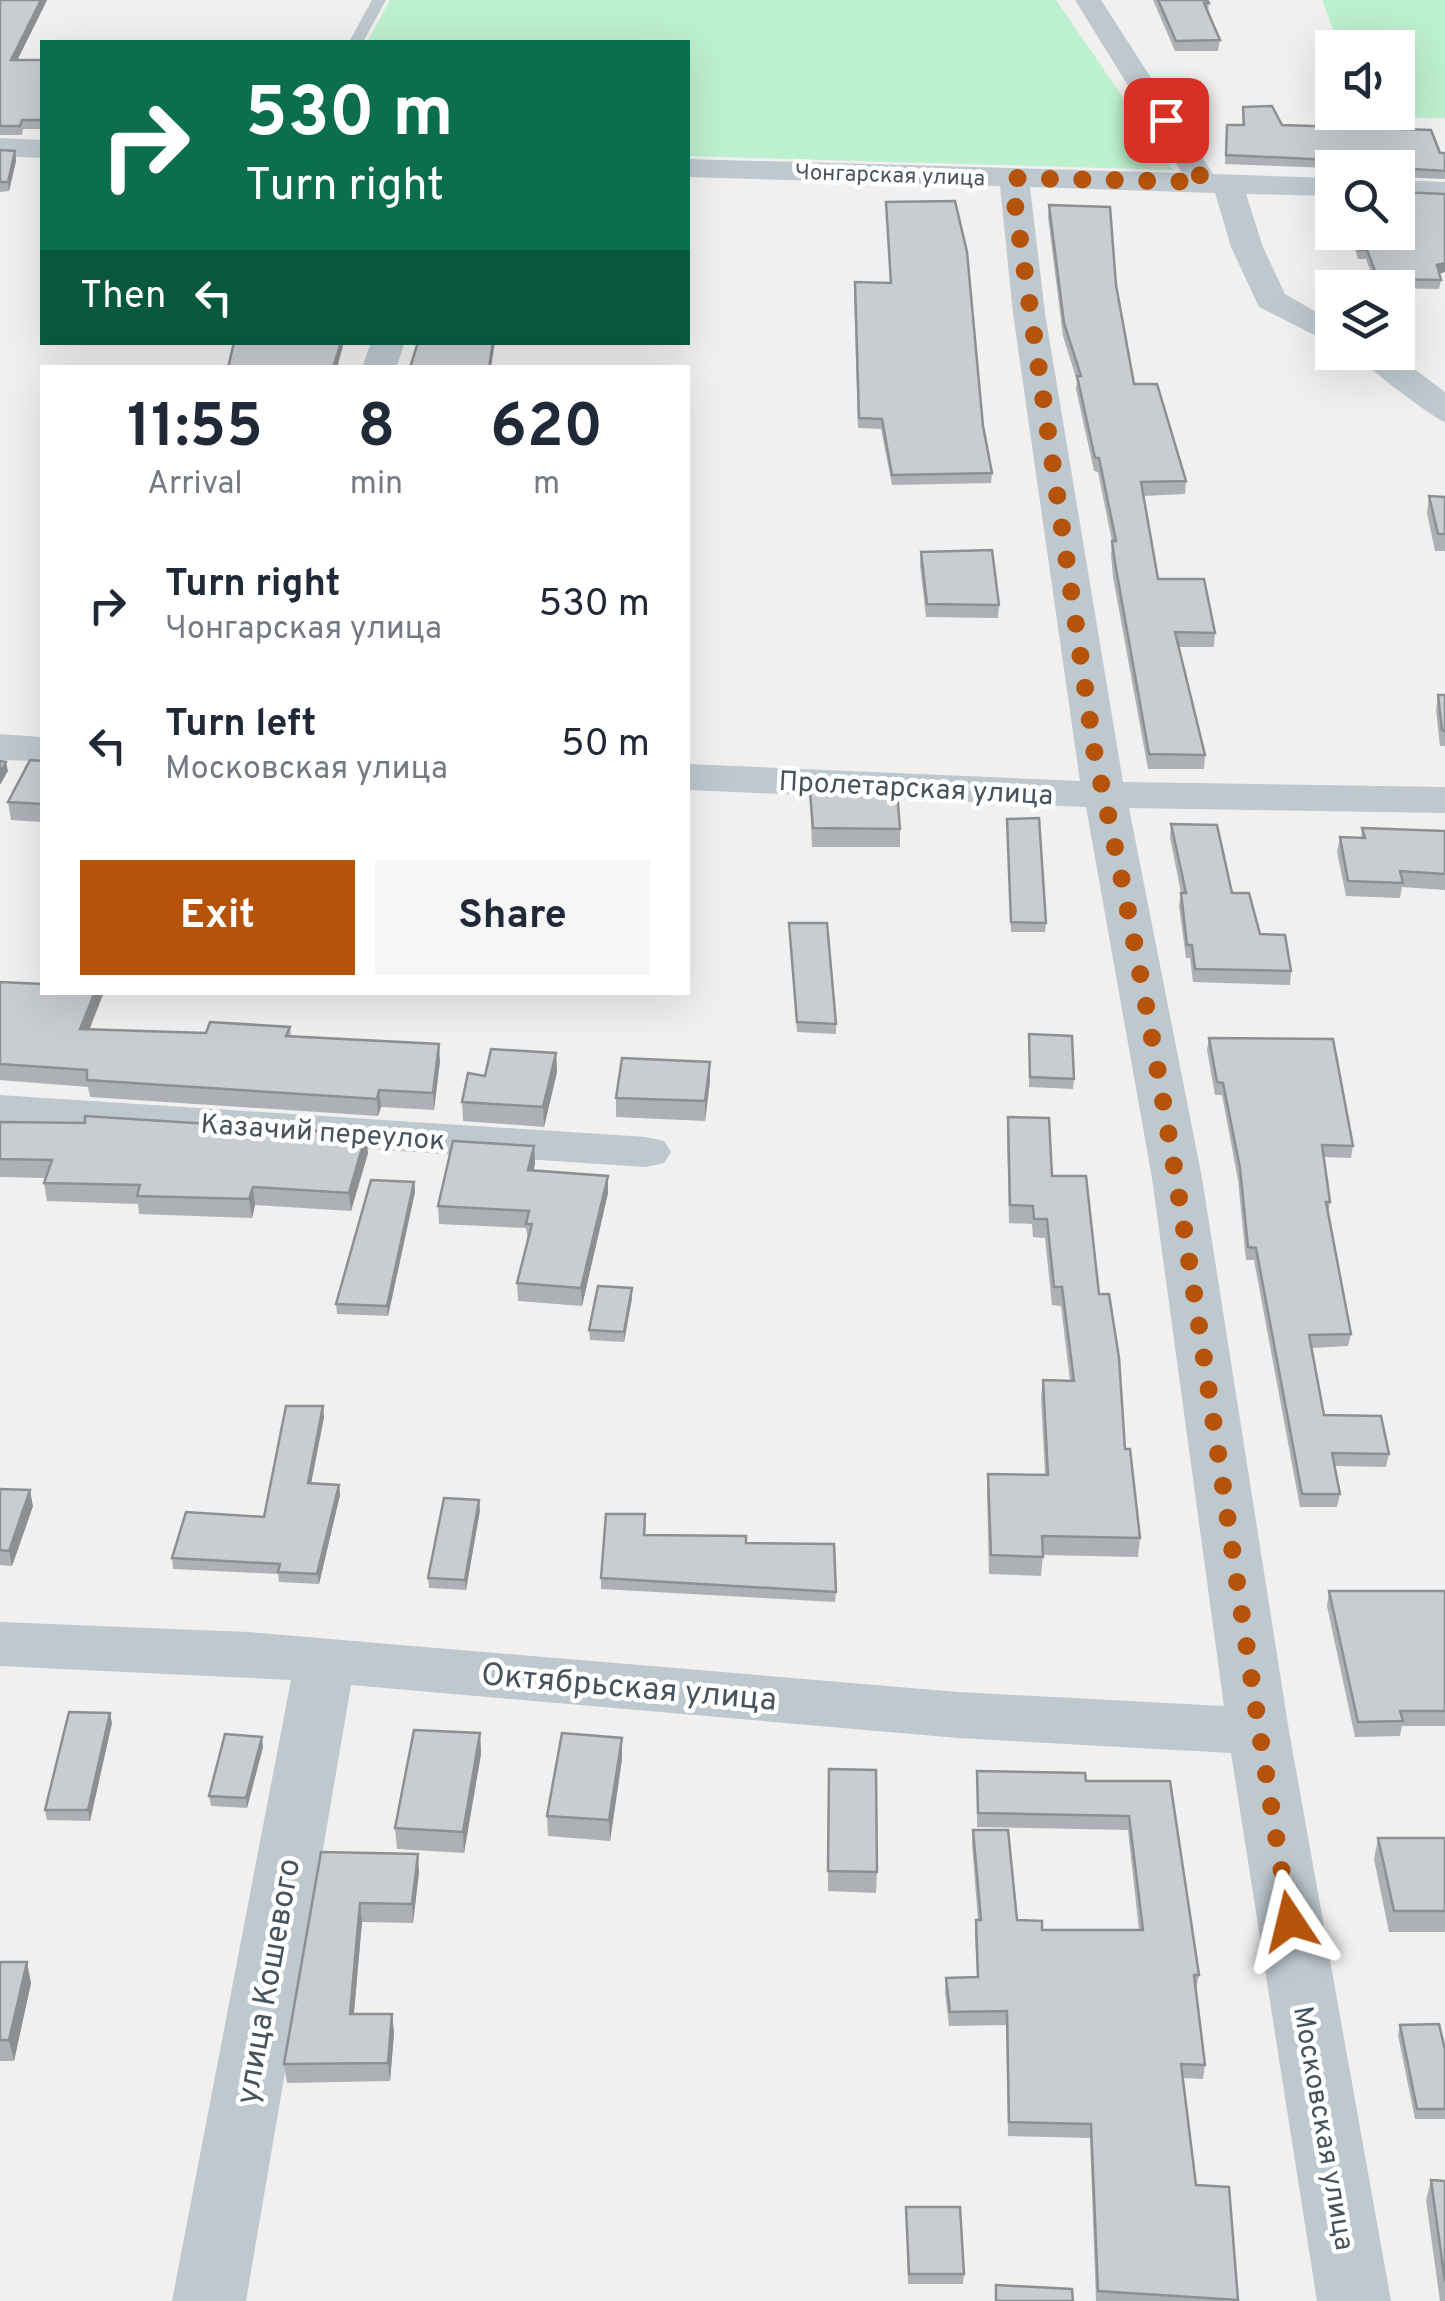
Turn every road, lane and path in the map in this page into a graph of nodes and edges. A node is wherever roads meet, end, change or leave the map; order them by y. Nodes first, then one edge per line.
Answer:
1 (379, 0) edge
2 (1088, 0) edge
3 (357, 40) edge
4 (0, 147) edge
5 (40, 148) edge
6 (690, 168) edge
7 (1014, 178) junction
8 (1216, 183) junction
9 (1315, 186) edge
10 (1415, 190) edge
11 (1445, 191) edge
12 (1315, 325) edge
13 (1395, 370) edge
14 (1445, 412) edge
15 (0, 747) edge
16 (40, 749) edge
17 (690, 777) edge
18 (1104, 795) junction
19 (1445, 800) edge
20 (0, 1110) edge
21 (646, 1152) dead end
22 (0, 1644) edge
23 (326, 1660) junction
24 (1258, 1732) junction
25 (208, 2301) edge
26 (1354, 2301) edge

1 - 3 lane
2 - 8 street
4 - 5 street
6 - 7 street, Чонгарская улица
7 - 8 street, Чонгарская улица
7 - 18 street, Московская улица
8 - 9 street, Чонгарская улица
8 - 12 street
10 - 11 street
13 - 14 street
15 - 16 street
17 - 18 street, Пролетарская улица
18 - 19 street, Пролетарская улица
18 - 24 street, Московская улица
20 - 21 street, Казачий переулок
22 - 23 street, Октябрьская улица
23 - 24 street, Октябрьская улица
23 - 25 street, улица Кошевого
24 - 26 street, Московская улица

